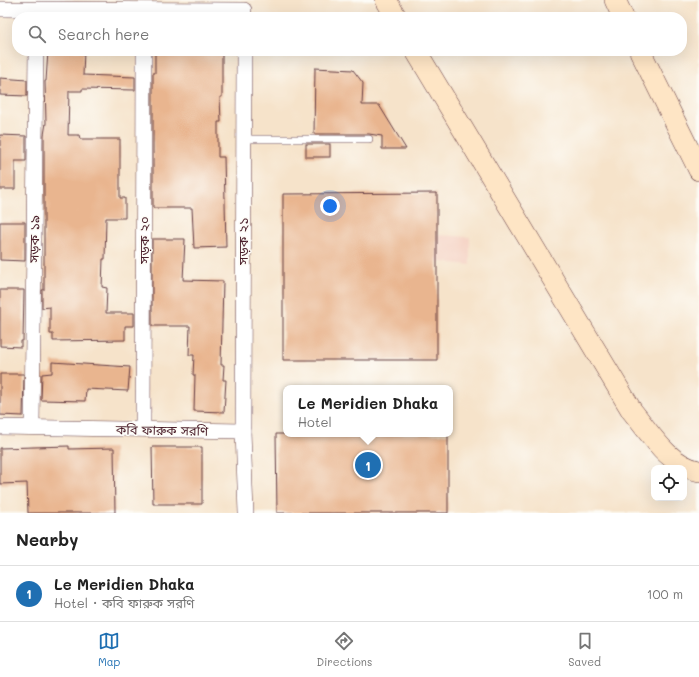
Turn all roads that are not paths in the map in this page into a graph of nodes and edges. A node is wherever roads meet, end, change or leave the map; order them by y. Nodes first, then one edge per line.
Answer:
1 (386, 0) edge
2 (615, 0) edge
3 (0, 9) edge
4 (36, 9) edge
5 (144, 9) edge
6 (244, 9) edge
7 (393, 12) edge
8 (621, 12) edge
9 (36, 56) edge
10 (144, 56) edge
11 (244, 56) edge
12 (419, 56) edge
13 (642, 56) edge
14 (244, 139) junction
15 (369, 139) dead end
16 (699, 170) edge
17 (0, 427) edge
18 (32, 427) junction
19 (143, 429) junction
20 (243, 431) junction
21 (699, 471) edge
22 (246, 513) edge

1 - 7 main road
2 - 8 main road
3 - 4 street
4 - 5 street
5 - 6 street
9 - 18 street, সড়ক ১৯
10 - 19 street, সড়ক ২০
11 - 14 street, সড়ক ২১
12 - 21 main road
13 - 16 main road
14 - 15 lane
14 - 20 street, সড়ক ২১
17 - 18 street, কবি ফারুক সরণি
18 - 19 street, কবি ফারুক সরণি
19 - 20 street, কবি ফারুক সরণি
20 - 22 street

